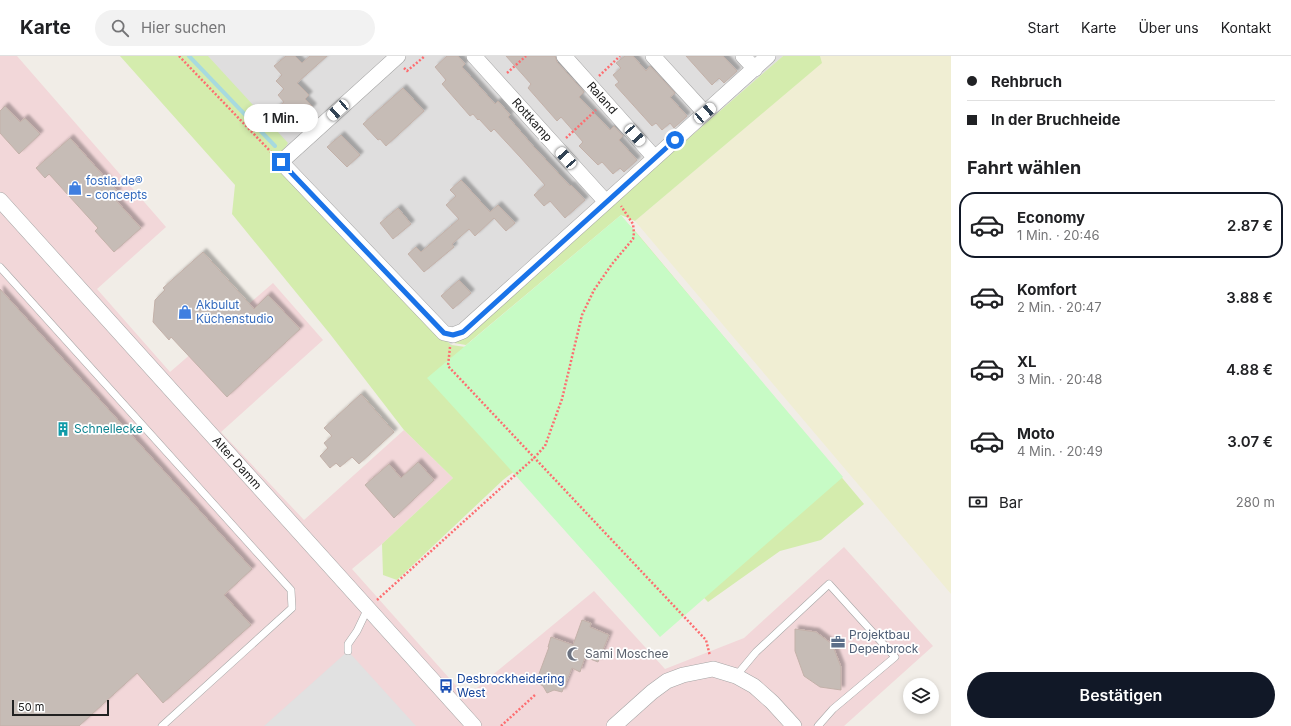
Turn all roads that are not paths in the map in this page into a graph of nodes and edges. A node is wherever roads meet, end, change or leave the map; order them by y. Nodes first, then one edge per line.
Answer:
1 (398, 56) edge
2 (474, 56) edge
3 (564, 56) edge
4 (653, 56) edge
5 (743, 56) edge
6 (768, 56) edge
7 (755, 69) junction
8 (705, 113) junction
9 (656, 158) junction
10 (610, 199) junction
11 (0, 200) edge
12 (0, 267) edge
13 (368, 608) junction
14 (348, 651) dead end
15 (736, 676) junction
16 (162, 726) edge
17 (474, 726) edge
18 (614, 726) edge
19 (794, 726) edge
20 (818, 726) edge

1 - 10 street
2 - 10 street, Rottkamp
3 - 9 street, Raland
4 - 8 street
5 - 7 street
6 - 7 street
7 - 8 street
8 - 9 street
9 - 10 street
11 - 13 street, Alter Damm
12 - 16 lane
13 - 14 lane
13 - 17 street, Alter Damm
15 - 18 street
15 - 19 street
15 - 20 lane

